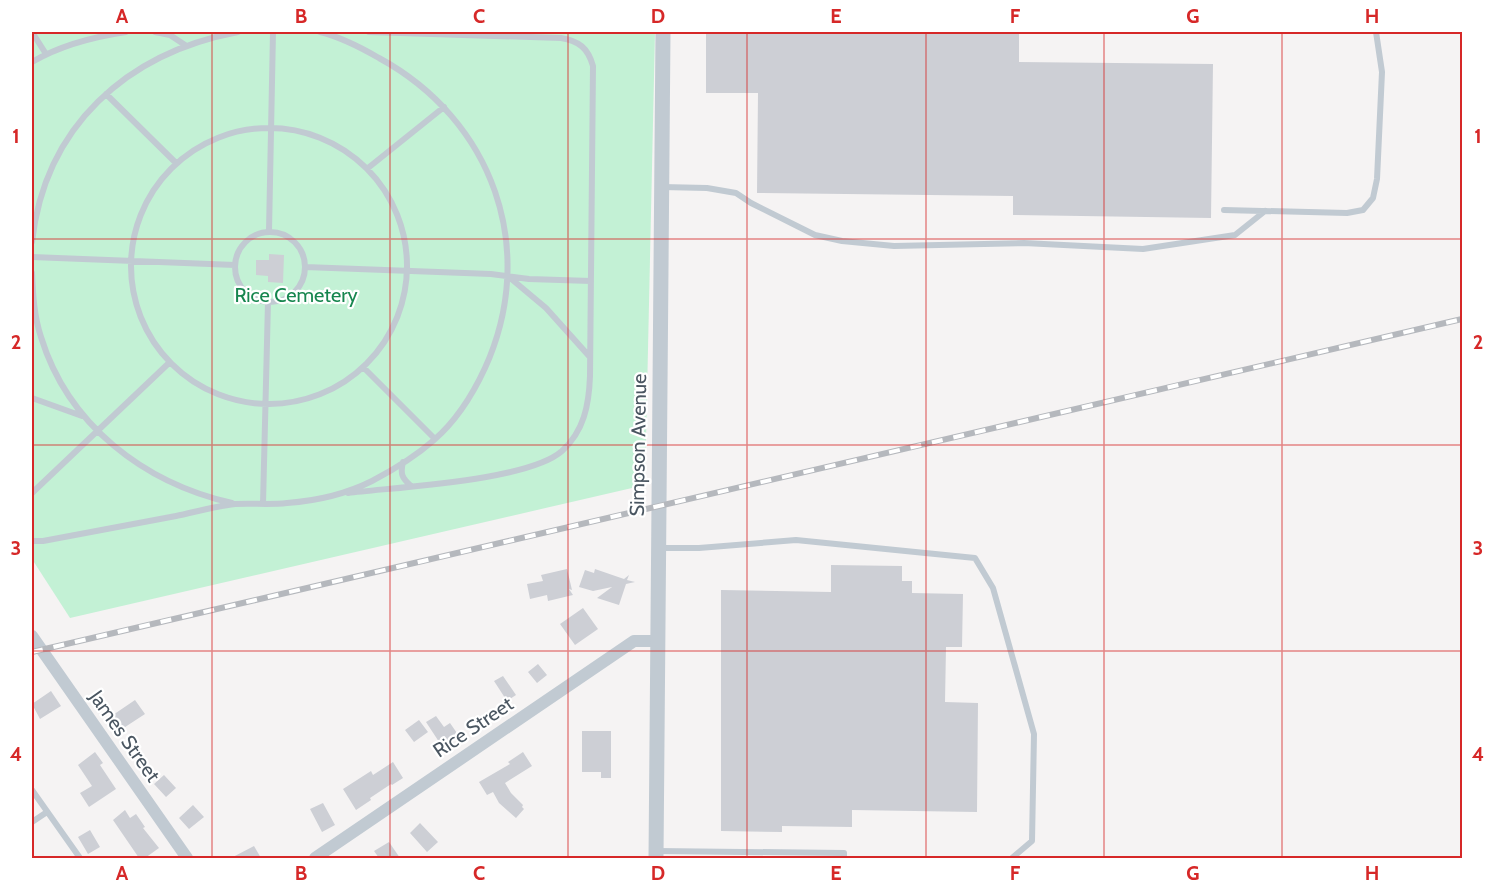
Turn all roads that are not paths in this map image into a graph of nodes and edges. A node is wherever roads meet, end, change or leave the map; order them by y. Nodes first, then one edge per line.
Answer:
1 (32, 32) edge
2 (126, 32) edge
3 (155, 32) edge
4 (238, 32) edge
5 (273, 32) edge
6 (320, 32) edge
7 (369, 32) edge
8 (663, 32) edge
9 (1376, 32) edge
10 (185, 45) junction
11 (46, 54) junction
12 (32, 62) edge
13 (106, 94) junction
14 (444, 107) junction
15 (271, 127) junction
16 (176, 163) junction
17 (368, 168) junction
18 (661, 187) junction
19 (1224, 210) dead end
20 (1265, 211) junction
21 (269, 231) junction
22 (32, 242) edge
23 (32, 257) edge
24 (131, 261) junction
25 (235, 265) junction
26 (305, 267) junction
27 (406, 271) junction
28 (32, 273) edge
29 (508, 277) junction
30 (591, 281) junction
31 (268, 302) junction
32 (590, 356) junction
33 (170, 362) junction
34 (363, 367) junction
35 (32, 398) edge
36 (265, 405) junction
37 (82, 416) junction
38 (96, 430) junction
39 (435, 439) junction
40 (403, 462) junction
41 (411, 486) junction
42 (32, 493) edge
43 (335, 495) junction
44 (235, 504) junction
45 (263, 504) junction
46 (32, 541) edge
47 (658, 548) junction
48 (32, 636) edge
49 (657, 640) junction
50 (32, 790) edge
51 (47, 812) junction
52 (32, 822) edge
53 (656, 855) edge
54 (80, 858) edge
55 (187, 858) edge
56 (315, 858) edge
57 (844, 858) edge
58 (1012, 858) edge

1 - 11 lane
2 - 11 lane
3 - 10 lane
4 - 10 lane
5 - 15 lane
6 - 14 lane
7 - 30 lane
8 - 18 street, Simpson Avenue
9 - 20 lane
10 - 13 lane
11 - 12 lane
13 - 16 lane
13 - 22 lane
14 - 17 lane
14 - 29 lane
15 - 16 lane
15 - 17 lane
15 - 21 lane
16 - 24 lane
17 - 27 lane
18 - 20 lane
18 - 47 street, Simpson Avenue
19 - 20 lane
21 - 25 lane
21 - 26 lane
23 - 24 lane
24 - 25 lane
24 - 33 lane
25 - 31 lane
26 - 27 lane
26 - 31 lane
27 - 29 lane
27 - 34 lane
28 - 37 lane
29 - 30 lane
29 - 32 lane
29 - 39 lane
30 - 32 lane
31 - 36 lane
32 - 41 lane
33 - 36 lane
33 - 38 lane
34 - 36 lane
34 - 39 lane
35 - 37 lane
36 - 45 lane
37 - 38 lane
38 - 42 lane
38 - 44 lane
39 - 40 lane
40 - 41 lane
40 - 43 lane
41 - 43 lane
43 - 45 lane
44 - 45 lane
44 - 46 lane
47 - 49 street, Simpson Avenue
47 - 58 lane
48 - 55 street, James Street
49 - 53 street, Simpson Avenue
49 - 56 street, Rice Street
50 - 51 lane
51 - 52 lane
51 - 54 lane
53 - 57 lane

